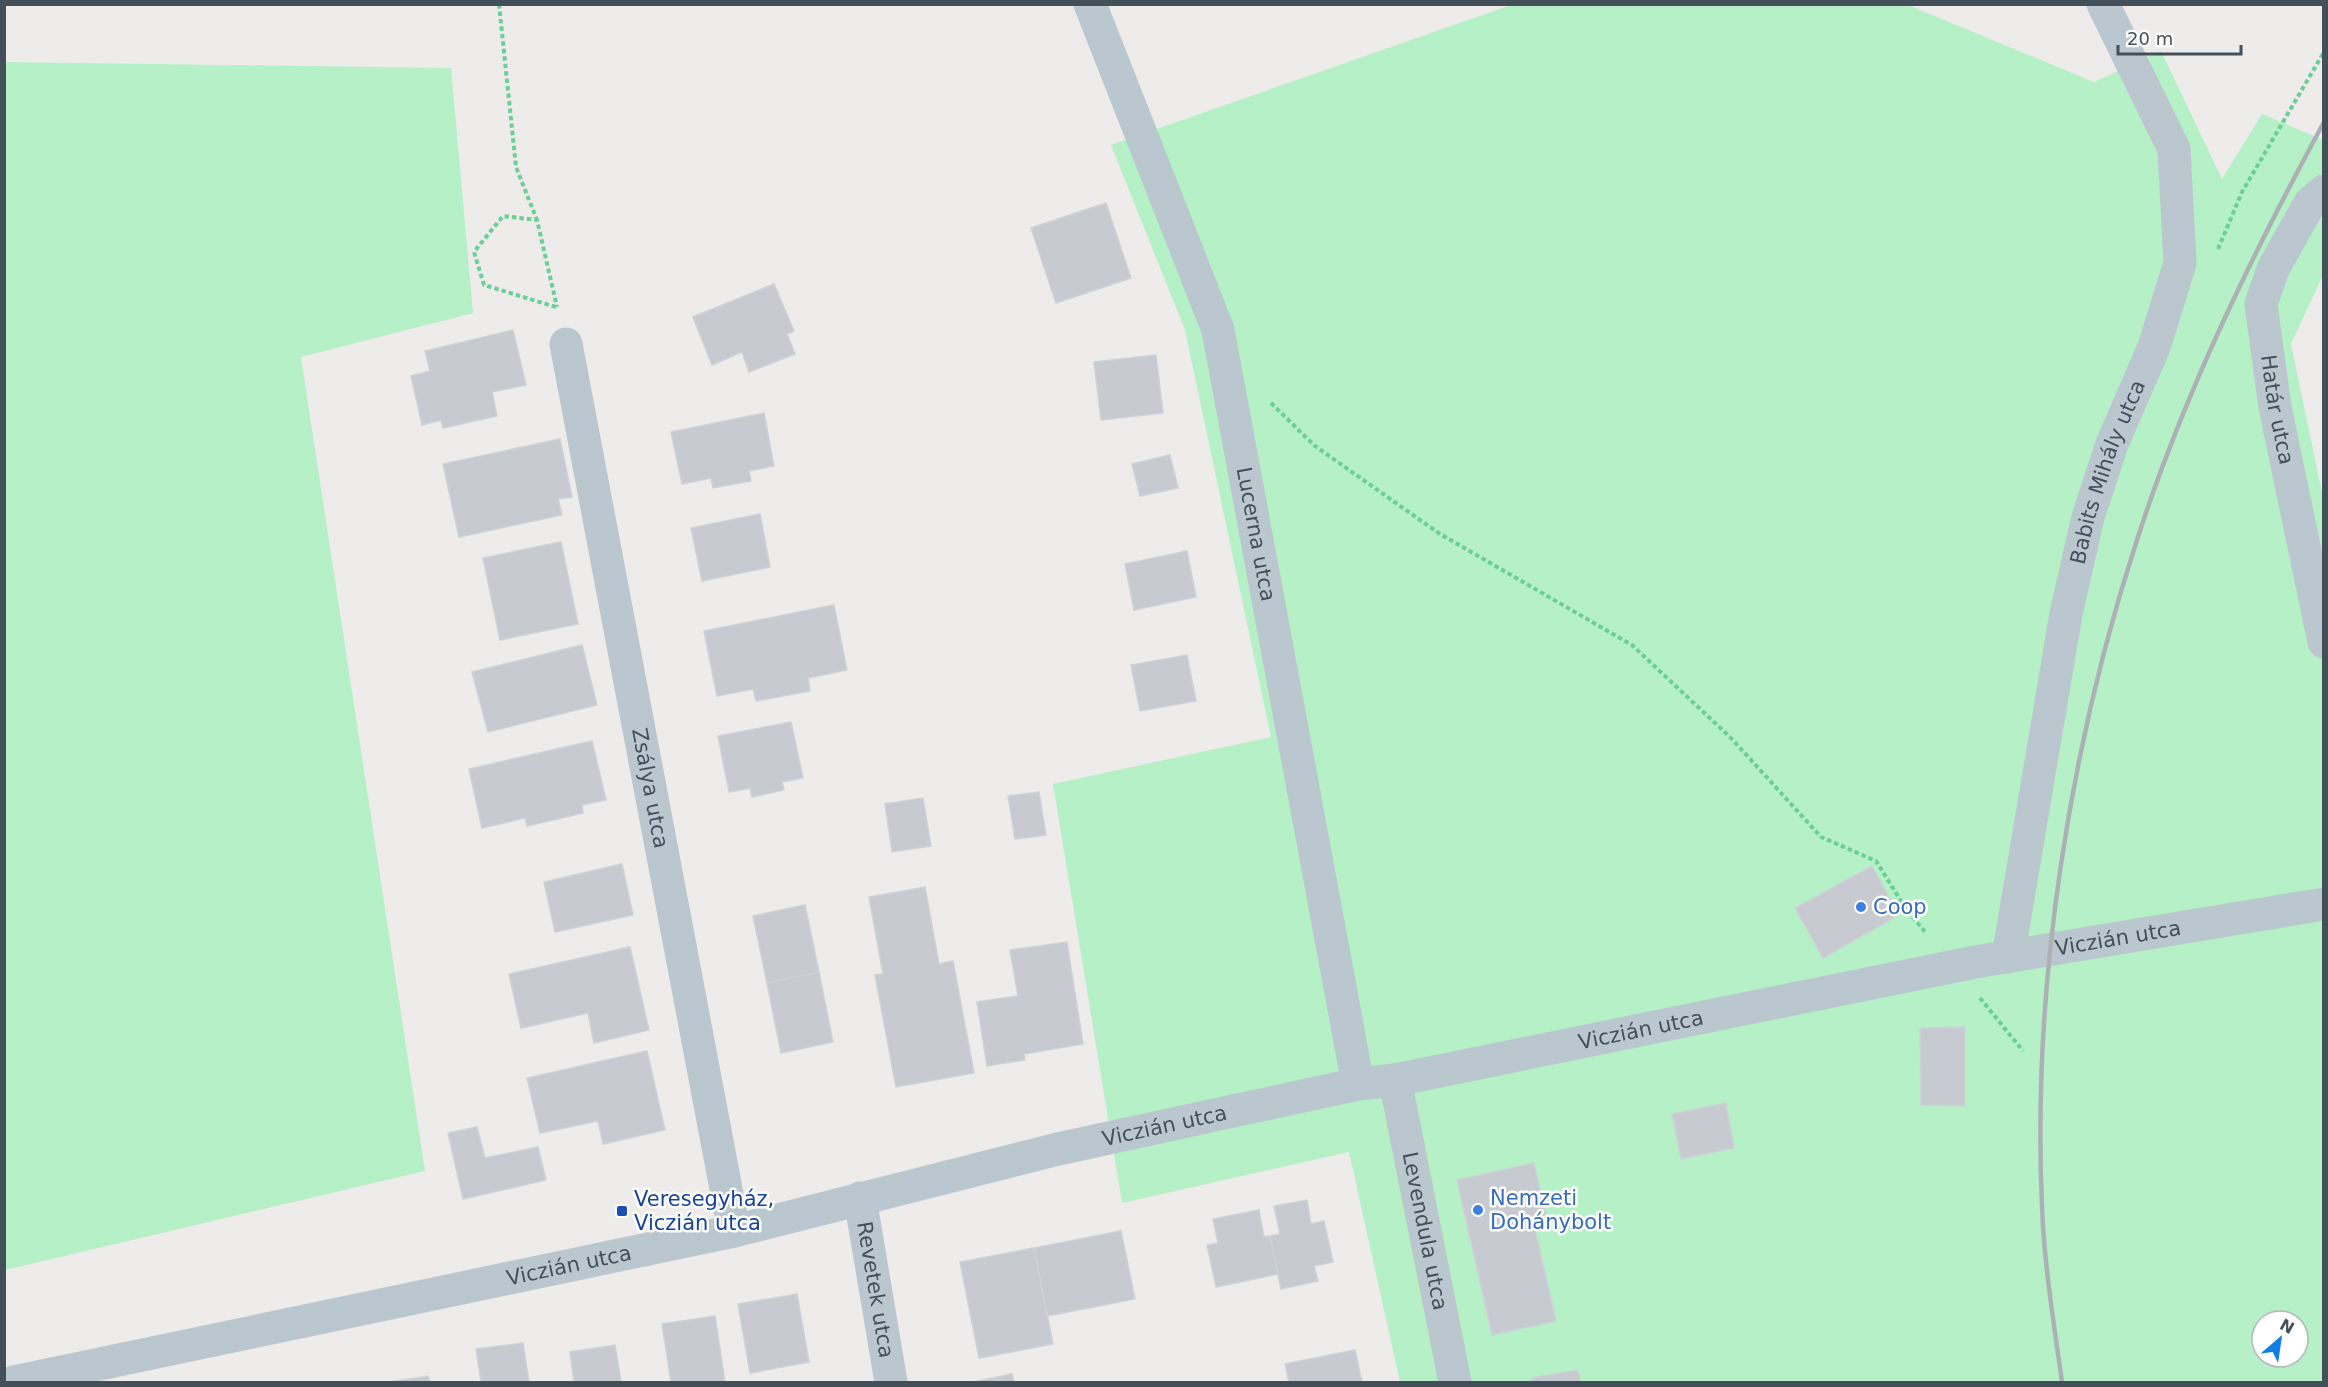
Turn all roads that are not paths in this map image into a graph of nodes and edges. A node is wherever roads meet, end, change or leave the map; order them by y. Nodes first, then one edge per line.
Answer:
1 (1090, 4) edge
2 (2103, 4) edge
3 (2324, 191) edge
4 (566, 344) road end
5 (2324, 642) edge
6 (2324, 904) edge
7 (2008, 957) junction
8 (1395, 1080) junction
9 (1358, 1084) junction
10 (860, 1198) junction
11 (734, 1231) junction
12 (72, 1376) edge
13 (14, 1383) edge
14 (891, 1383) edge
15 (1455, 1383) edge

1 - 9 street, Lucerna utca
2 - 7 street, Babits Mihály utca
3 - 5 street, Határ utca
4 - 11 street, Zsálya utca
6 - 7 street, Viczián utca
7 - 8 street, Viczián utca
8 - 9 street, Viczián utca
8 - 15 street, Levendula utca
9 - 10 street, Viczián utca
10 - 11 street, Viczián utca
10 - 14 street, Revetek utca
11 - 12 street, Viczián utca
12 - 13 street, Viczián utca

